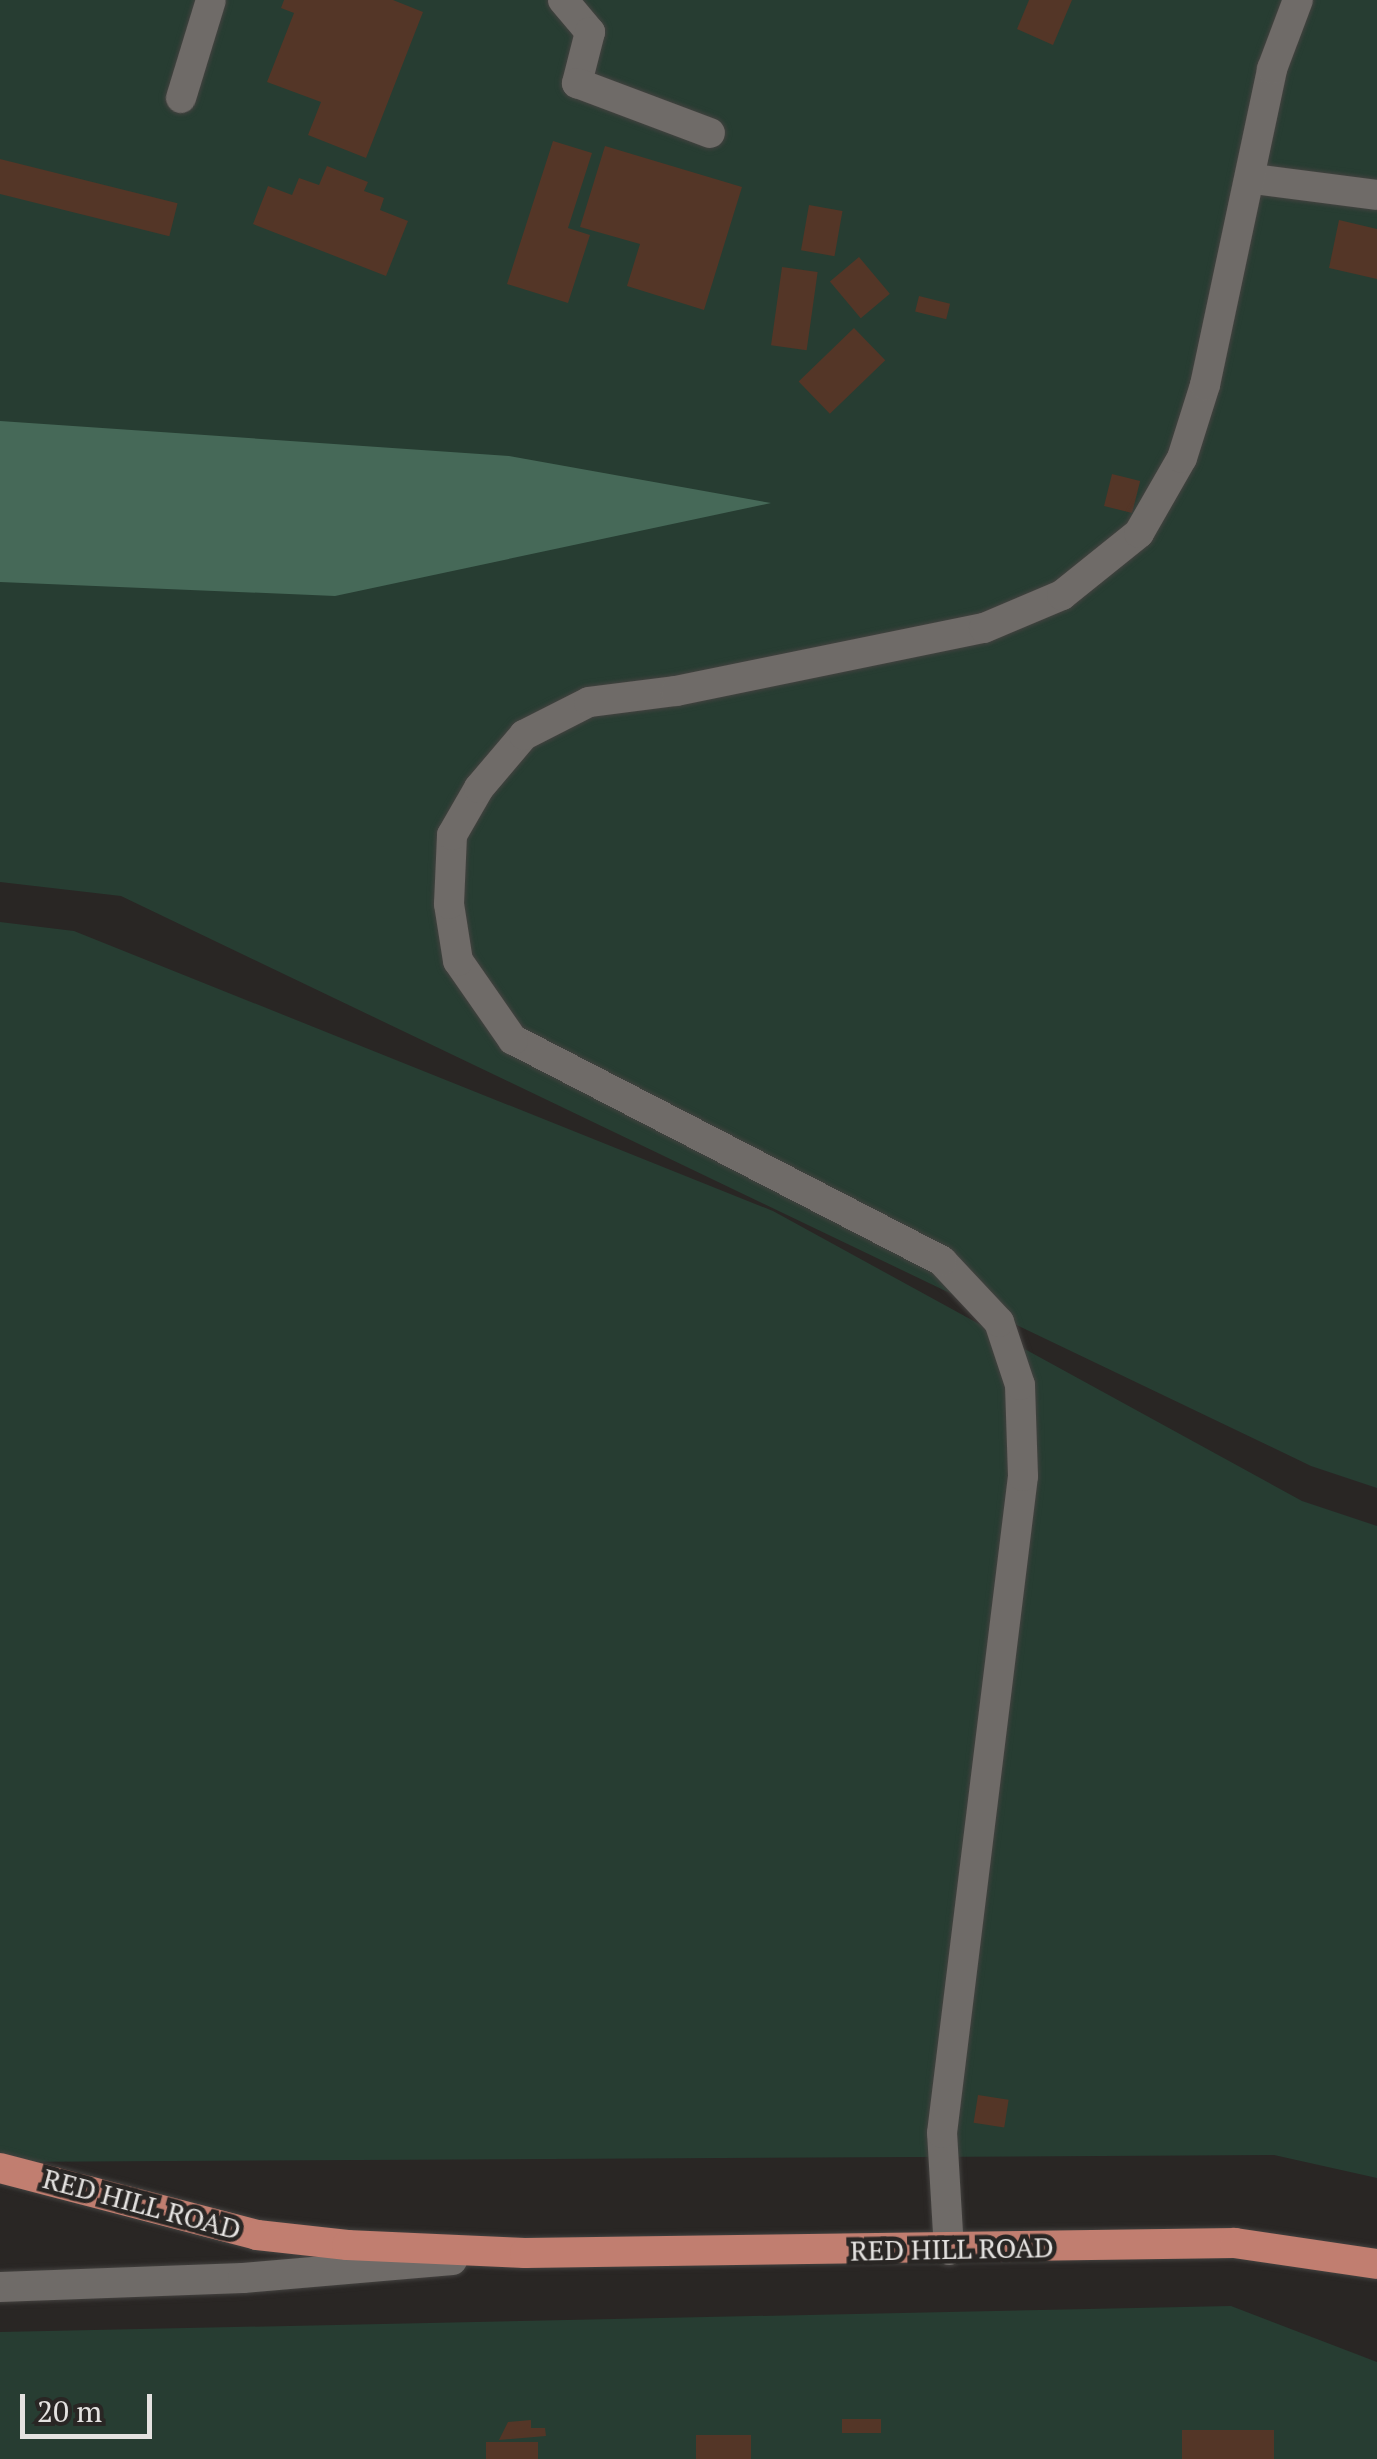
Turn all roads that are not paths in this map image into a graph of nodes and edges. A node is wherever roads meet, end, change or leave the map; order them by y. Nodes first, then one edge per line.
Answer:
1 (211, 0) edge
2 (563, 0) edge
3 (1298, 0) edge
4 (181, 98) dead end
5 (710, 133) dead end
6 (1254, 178) junction
7 (1377, 195) edge
8 (0, 2168) edge
9 (949, 2250) junction
10 (525, 2254) junction
11 (1377, 2264) edge
12 (0, 2288) edge

1 - 4 street
2 - 5 street
3 - 6 street
6 - 7 street
6 - 9 street
8 - 10 main road, RED HILL ROAD
9 - 10 main road, RED HILL ROAD
9 - 11 main road, RED HILL ROAD
10 - 12 street, RED HILL ROAD

